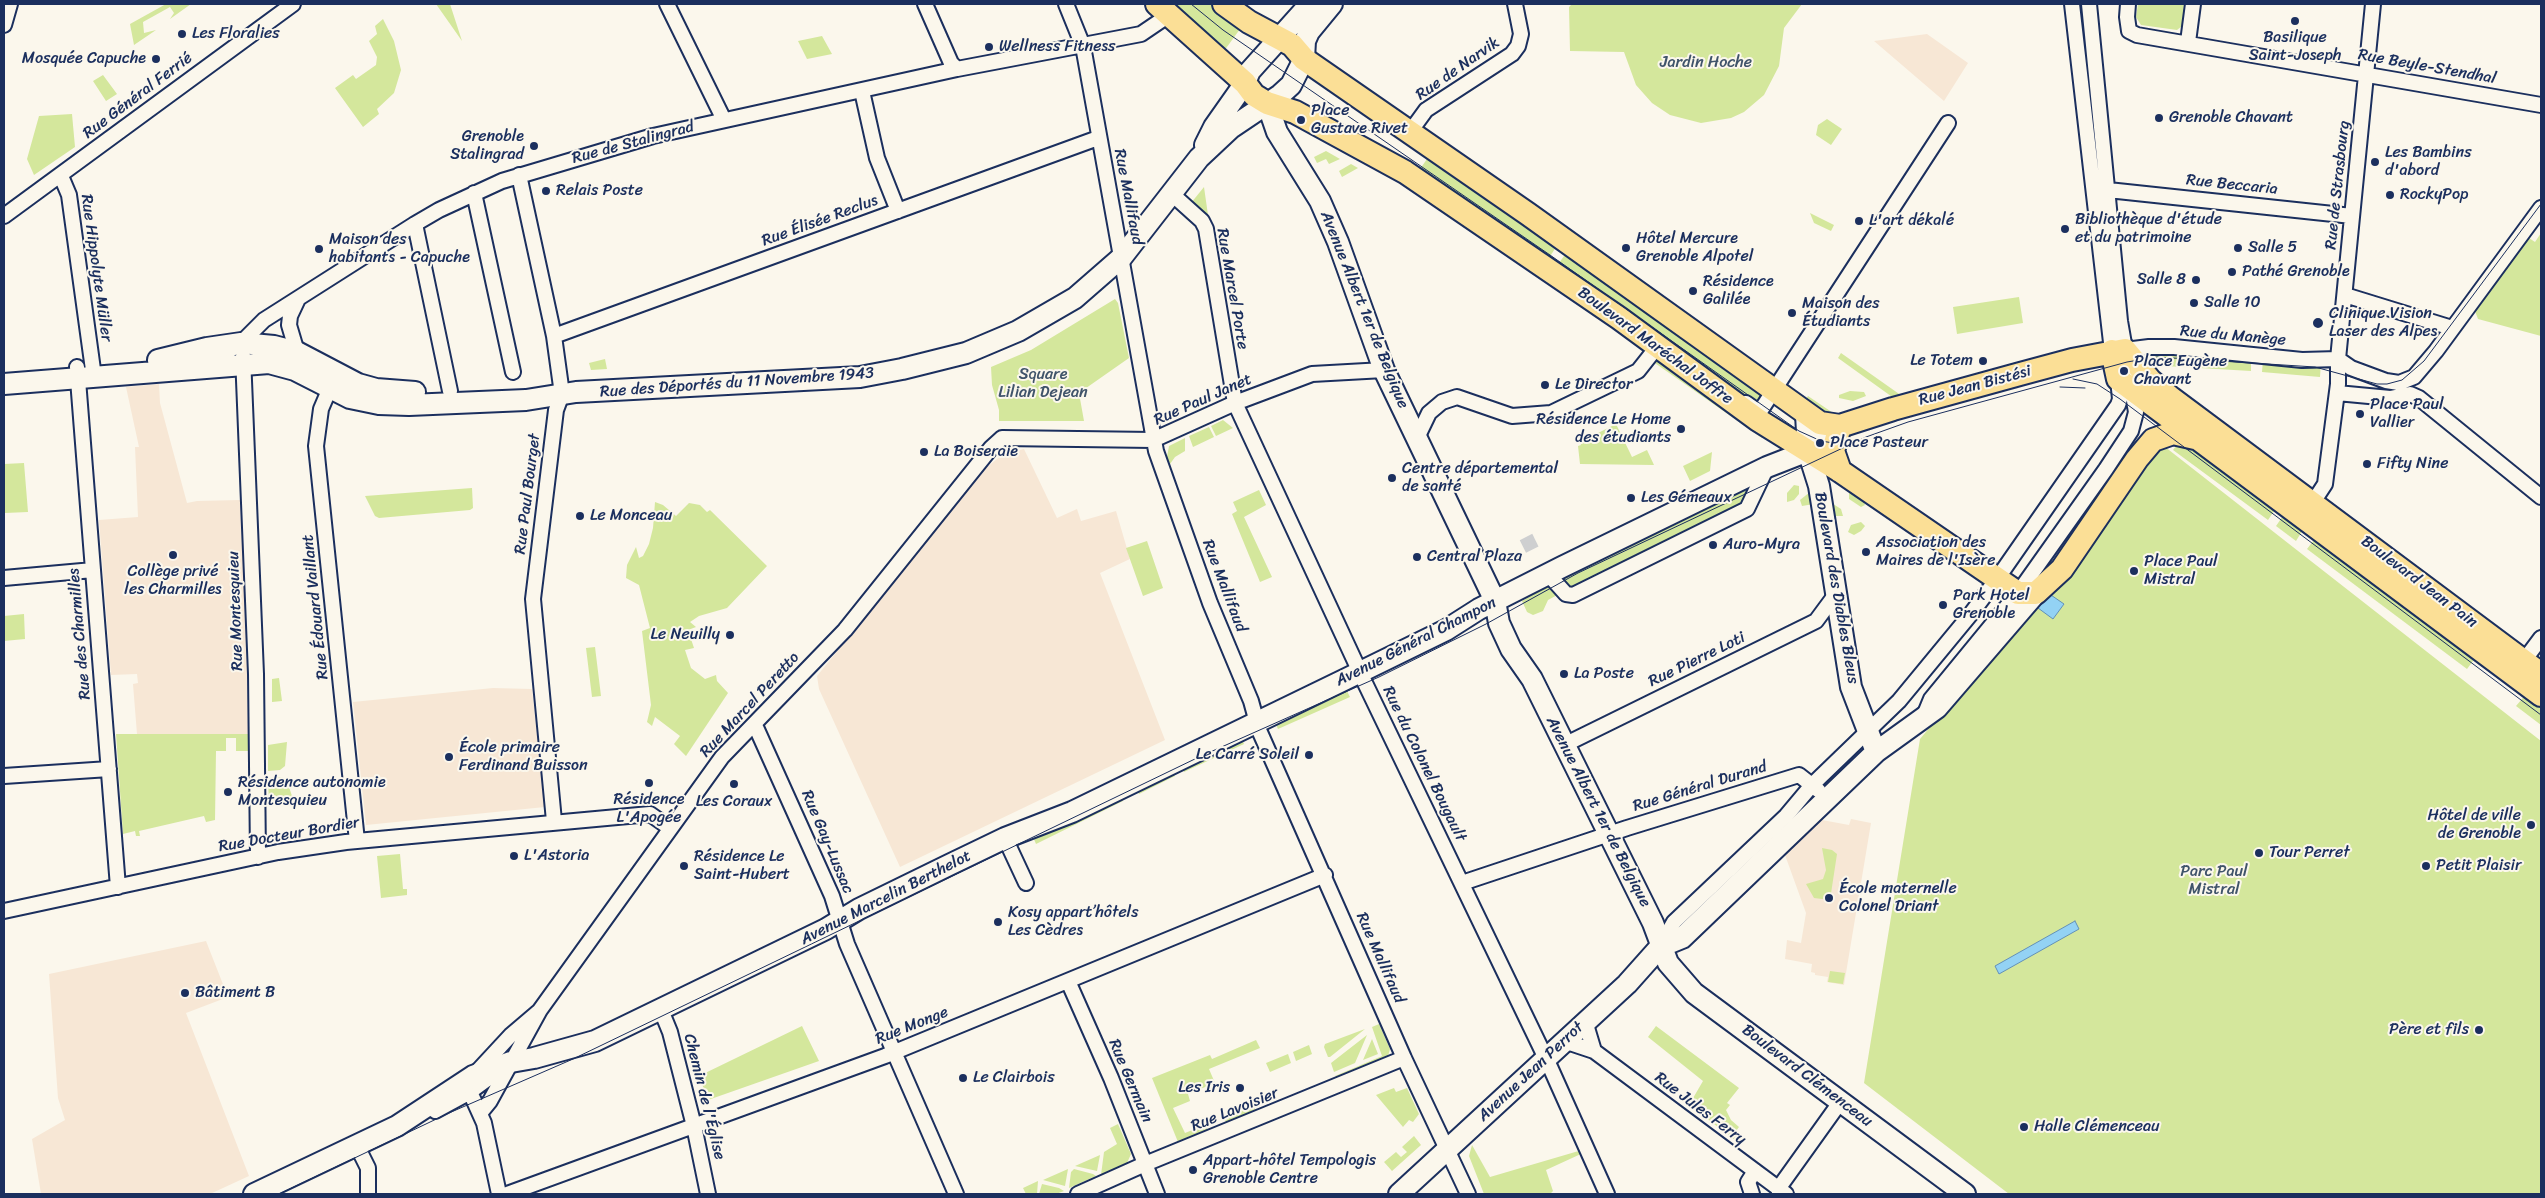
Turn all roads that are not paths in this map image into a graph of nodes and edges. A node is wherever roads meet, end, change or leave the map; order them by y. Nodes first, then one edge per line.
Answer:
1 (10, 4) edge
2 (293, 4) edge
3 (667, 4) edge
4 (925, 4) edge
5 (1066, 4) edge
6 (1224, 4) edge
7 (1310, 4) edge
8 (1332, 4) edge
9 (1516, 4) edge
10 (2072, 4) edge
11 (2089, 4) edge
12 (2128, 4) edge
13 (2193, 4) edge
14 (2373, 4) edge
15 (1163, 9) edge
16 (4, 25) edge
17 (1278, 39) junction
18 (2188, 42) junction
19 (1083, 46) junction
20 (1304, 59) junction
21 (957, 69) junction
22 (2366, 74) junction
23 (1245, 83) junction
24 (862, 91) junction
25 (1267, 103) junction
26 (2541, 105) edge
27 (724, 120) junction
28 (1948, 123) dead end
29 (1410, 132) junction
30 (1098, 138) junction
31 (1199, 158) junction
32 (519, 175) junction
33 (60, 176) junction
34 (2108, 190) junction
35 (474, 192) junction
36 (1172, 194) junction
37 (2541, 208) edge
38 (898, 211) junction
39 (4, 216) edge
40 (2352, 216) junction
41 (415, 224) junction
42 (1122, 257) junction
43 (2344, 295) junction
44 (299, 297) junction
45 (2452, 328) junction
46 (554, 336) junction
47 (241, 343) junction
48 (1657, 347) junction
49 (2118, 351) junction
50 (297, 352) junction
51 (2338, 359) junction
52 (244, 364) junction
53 (203, 367) junction
54 (1384, 370) junction
55 (86, 372) junction
56 (513, 372) dead end
57 (4, 373) edge
58 (336, 383) junction
59 (4, 384) edge
60 (2126, 385) junction
61 (1710, 386) junction
62 (1773, 390) junction
63 (450, 391) junction
64 (2337, 393) junction
65 (562, 394) junction
66 (1235, 403) junction
67 (1806, 414) junction
68 (1840, 426) junction
69 (1002, 438) joint
70 (1417, 438) junction
71 (2196, 438) junction
72 (1154, 440) junction
73 (1808, 451) junction
74 (1767, 468) junction
75 (1840, 471) junction
76 (1819, 486) junction
77 (2541, 497) edge
78 (2308, 510) junction
79 (92, 570) junction
80 (1548, 574) junction
81 (4, 578) edge
82 (1998, 579) junction
83 (2027, 593) junction
84 (1836, 594) junction
85 (1495, 602) junction
86 (2541, 638) edge
87 (2526, 670) edge
88 (1360, 671) junction
89 (2541, 696) edge
90 (1257, 722) junction
91 (755, 725) junction
92 (1869, 732) junction
93 (1564, 745) junction
94 (1876, 752) junction
95 (109, 769) junction
96 (4, 776) edge
97 (1812, 785) junction
98 (1829, 798) junction
99 (554, 821) junction
100 (670, 828) junction
101 (1610, 834) junction
102 (1005, 838) junction
103 (357, 840) junction
104 (258, 857) junction
105 (1325, 875) junction
106 (1462, 883) junction
107 (1026, 884) dead end
108 (113, 888) junction
109 (4, 911) edge
110 (840, 919) junction
111 (1660, 947) junction
112 (1636, 975) junction
113 (1068, 982) junction
114 (1694, 993) junction
115 (540, 1010) junction
116 (661, 1010) junction
117 (1585, 1021) junction
118 (1564, 1041) junction
119 (894, 1052) junction
120 (1594, 1052) junction
121 (1404, 1058) junction
122 (1546, 1058) junction
123 (511, 1062) junction
124 (472, 1084) junction
125 (1841, 1101) junction
126 (481, 1112) junction
127 (694, 1126) junction
128 (357, 1146) junction
129 (1448, 1149) junction
130 (1145, 1164) junction
131 (1755, 1171) junction
132 (1782, 1192) edge
133 (254, 1194) edge
134 (368, 1194) edge
135 (499, 1194) edge
136 (507, 1194) edge
137 (708, 1194) edge
138 (956, 1194) edge
139 (1078, 1194) edge
140 (1157, 1194) edge
141 (1400, 1194) edge
142 (1468, 1194) edge
143 (1607, 1194) edge
144 (1752, 1194) edge
145 (1965, 1194) edge

1 - 16 street
2 - 33 street, Rue Général Ferrié
3 - 27 street
4 - 21 street
5 - 19 street, Rue Mallifaud
6 - 17 main road
7 - 17 main road
8 - 20 main road
9 - 29 street, Rue de Narvik
10 - 49 street
11 - 34 street
12 - 18 street, Rue Beyle-Stendhal
13 - 18 street
14 - 22 street, Rue de Strasbourg
15 - 19 street, Rue de Stalingrad
15 - 23 main road
17 - 20 main road
17 - 23 main road
18 - 22 street, Rue Beyle-Stendhal
19 - 21 street, Rue de Stalingrad
19 - 30 street, Rue Mallifaud
20 - 25 main road
20 - 29 main road, Boulevard Maréchal Joffre
21 - 24 street, Rue de Stalingrad
22 - 26 street, Rue Beyle-Stendhal
22 - 40 street, Rue de Strasbourg
23 - 25 main road
23 - 31 main road
24 - 27 street, Rue de Stalingrad
24 - 38 street
25 - 31 main road
25 - 48 main road, Boulevard Maréchal Joffre
25 - 54 main road, Avenue Albert 1er de Belgique
27 - 32 street, Rue de Stalingrad
28 - 62 street
29 - 62 main road, Boulevard Maréchal Joffre
30 - 38 street, Rue Élisée Reclus
30 - 42 street, Rue Mallifaud
31 - 36 main road, Rue des Déportés du 11 Novembre 1943
32 - 35 street, Rue de Stalingrad
32 - 46 street, Rue Paul Bourget
33 - 39 street, Rue Général Ferrié
33 - 55 street, Rue Hippolyte Müller
34 - 40 street, Rue Beccaria
34 - 49 street
35 - 41 street, Rue de Stalingrad
35 - 56 street
36 - 42 main road, Rue des Déportés du 11 Novembre 1943
36 - 66 street, Rue Marcel Porte
37 - 45 street
38 - 46 street, Rue Élisée Reclus
40 - 43 street, Rue de Strasbourg
41 - 44 street, Rue de Stalingrad
41 - 63 street
42 - 65 main road, Rue des Déportés du 11 Novembre 1943
42 - 72 street, Rue Mallifaud
43 - 45 street
43 - 51 street, Rue de Strasbourg
44 - 47 street, Rue de Stalingrad
44 - 50 street
45 - 51 street
46 - 65 street, Rue Paul Bourget
47 - 50 main road, Rue des Déportés du 11 Novembre 1943
47 - 52 street
47 - 53 street, Rue de Stalingrad
47 - 55 main road, Rue de Stalingrad
48 - 61 main road, Boulevard Maréchal Joffre
48 - 70 street
49 - 51 street, Rue du Manège
49 - 60 main road
49 - 68 main road, Rue Jean Bistési
49 - 78 main road, Boulevard Jean Pain
50 - 58 main road, Rue des Déportés du 11 Novembre 1943
51 - 64 street
52 - 53 main road, Rue des Déportés du 11 Novembre 1943
52 - 58 main road, Rue des Déportés du 11 Novembre 1943
52 - 104 street, Rue Montesquieu
53 - 55 main road, Rue de Stalingrad
54 - 66 street, Rue Paul Janet
54 - 70 main road, Avenue Albert 1er de Belgique
55 - 57 main road, Rue de Stalingrad
55 - 59 main road, Rue de Stalingrad
55 - 79 street, Rue des Charmilles
58 - 63 main road, Rue des Déportés du 11 Novembre 1943
58 - 65 main road, Rue des Déportés du 11 Novembre 1943
58 - 103 street, Rue Édouard Vaillant
60 - 71 main road, Boulevard Jean Pain
60 - 82 street
60 - 83 street
61 - 62 street
61 - 73 main road, Boulevard Maréchal Joffre
62 - 67 main road, Boulevard Maréchal Joffre
63 - 65 main road, Rue des Déportés du 11 Novembre 1943
64 - 77 street
64 - 78 street
65 - 99 street, Rue Paul Bourget
66 - 72 street, Rue Paul Janet
66 - 88 street, Rue du Colonel Bougault
67 - 68 main road
67 - 73 main road
68 - 73 main road
68 - 75 main road
69 - 72 street, Rue Paul Janet
69 - 91 street, Rue Marcel Peretto
70 - 85 main road, Avenue Albert 1er de Belgique
71 - 78 main road, Boulevard Jean Pain
71 - 83 main road
72 - 90 street, Rue Mallifaud
73 - 74 main road, Avenue Général Champon
73 - 75 main road, Boulevard Maréchal Joffre
73 - 76 main road, Boulevard des Diables Bleus
74 - 80 main road, Avenue Général Champon
74 - 80 street
75 - 76 main road
75 - 82 main road, Boulevard Maréchal Joffre
76 - 84 main road, Boulevard des Diables Bleus
78 - 87 main road, Boulevard Jean Pain
79 - 81 street
79 - 95 street, Rue des Charmilles
80 - 85 main road, Avenue Général Champon
82 - 83 main road, Boulevard Maréchal Joffre
82 - 92 street
83 - 94 main road
84 - 92 main road, Boulevard des Diables Bleus
84 - 93 street, Rue Pierre Loti
85 - 88 main road, Avenue Général Champon
85 - 93 main road, Avenue Albert 1er de Belgique
86 - 87 street
87 - 89 main road, Boulevard Jean Pain
88 - 90 main road, Avenue Général Champon
88 - 106 street, Rue du Colonel Bougault
90 - 102 main road, Avenue Marcelin Berthelot
90 - 105 street, Rue Mallifaud
91 - 100 street, Rue Marcel Peretto
91 - 110 street, Rue Gay-Lussac
92 - 94 main road, Boulevard des Diables Bleus
92 - 97 street, Avenue Jean Perrot
93 - 101 main road, Avenue Albert 1er de Belgique
94 - 98 main road, Avenue Jean Perrot
95 - 96 street
95 - 108 street, Rue des Charmilles
97 - 98 street, Rue Général Durand
97 - 101 street, Rue Général Durand
97 - 111 street, Avenue Jean Perrot
98 - 111 main road, Avenue Jean Perrot
99 - 100 street, Rue Docteur Bordier
99 - 103 street, Rue Docteur Bordier
100 - 115 street, Rue Marcel Peretto
101 - 106 street, Rue Général Durand
101 - 111 main road, Avenue Albert 1er de Belgique
102 - 107 street
102 - 110 main road, Avenue Marcelin Berthelot
103 - 104 street, Rue Docteur Bordier
104 - 108 street, Rue Docteur Bordier
105 - 113 street, Rue Monge
105 - 121 street, Rue Mallifaud
106 - 122 street, Rue du Colonel Bougault
108 - 109 street, Rue Docteur Bordier
110 - 116 main road, Avenue Marcelin Berthelot
110 - 119 street, Rue Gay-Lussac
111 - 112 main road, Avenue Jean Perrot
111 - 114 main road, Boulevard Clémenceau
112 - 114 main road
112 - 117 main road, Avenue Jean Perrot
113 - 119 street, Rue Monge
113 - 130 street, Rue Germain
114 - 125 main road, Boulevard Clémenceau
115 - 123 street, Rue Marcel Peretto
115 - 124 street, Rue Marcel Peretto
116 - 123 main road, Avenue Marcelin Berthelot
116 - 127 street, Chemin de l'Église
117 - 118 main road, Avenue Jean Perrot
117 - 120 street
118 - 120 street, Rue Jules Ferry
118 - 122 main road, Avenue Jean Perrot
119 - 127 street, Rue Monge
119 - 138 street, Rue Gay-Lussac
120 - 131 street, Rue Jules Ferry
121 - 129 street, Rue Mallifaud
121 - 130 street, Rue Lavoisier
122 - 129 main road, Avenue Jean Perrot
122 - 143 street, Rue du Colonel Bougault
123 - 124 main road, Avenue Marcelin Berthelot
123 - 126 street, Rue Marcel Peretto
124 - 126 street
124 - 128 main road, Avenue Marcelin Berthelot
125 - 132 street
125 - 145 main road, Boulevard Clémenceau
126 - 135 street
127 - 136 street, Rue Monge
127 - 137 street, Chemin de l'Église
128 - 133 main road, Avenue Marcelin Berthelot
128 - 134 street
129 - 141 main road, Avenue Jean Perrot
129 - 142 street, Rue Mallifaud
130 - 139 street, Rue Lavoisier
130 - 140 street, Rue Germain
131 - 132 street, Rue Jules Ferry
131 - 144 street

